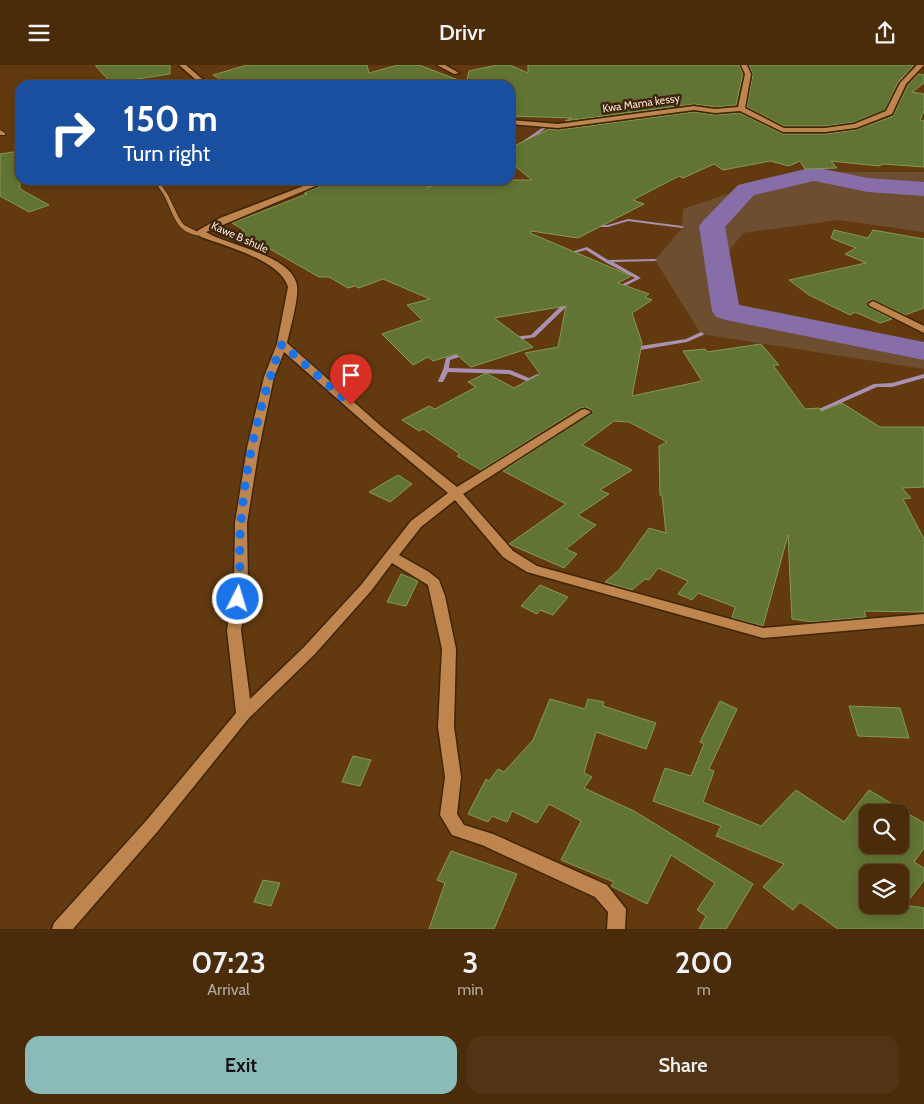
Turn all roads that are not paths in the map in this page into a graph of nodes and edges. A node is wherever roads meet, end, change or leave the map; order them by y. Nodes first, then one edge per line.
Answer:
1 (182, 65) edge
2 (440, 65) edge
3 (744, 65) edge
4 (921, 65) edge
5 (456, 73) dead end
6 (200, 80) edge
7 (741, 109) junction
8 (515, 123) edge
9 (0, 131) edge
10 (0, 135) edge
11 (159, 185) edge
12 (313, 185) edge
13 (204, 235) junction
14 (874, 304) dead end
15 (924, 330) edge
16 (282, 344) junction
17 (585, 413) dead end
18 (456, 493) junction
19 (391, 557) junction
20 (924, 619) edge
21 (244, 714) junction
22 (61, 929) edge
23 (616, 929) edge

1 - 6 street
2 - 5 street
3 - 7 street
4 - 7 street
7 - 8 street, Kwa Mama kessy
9 - 10 lane
11 - 13 lane
12 - 13 street, Kawe B shule
13 - 16 street, Kawe B shule
14 - 15 street
16 - 18 street
16 - 21 street, Kawe B shule
17 - 18 street
18 - 19 street
18 - 20 street
19 - 21 street
19 - 23 street
21 - 22 street

